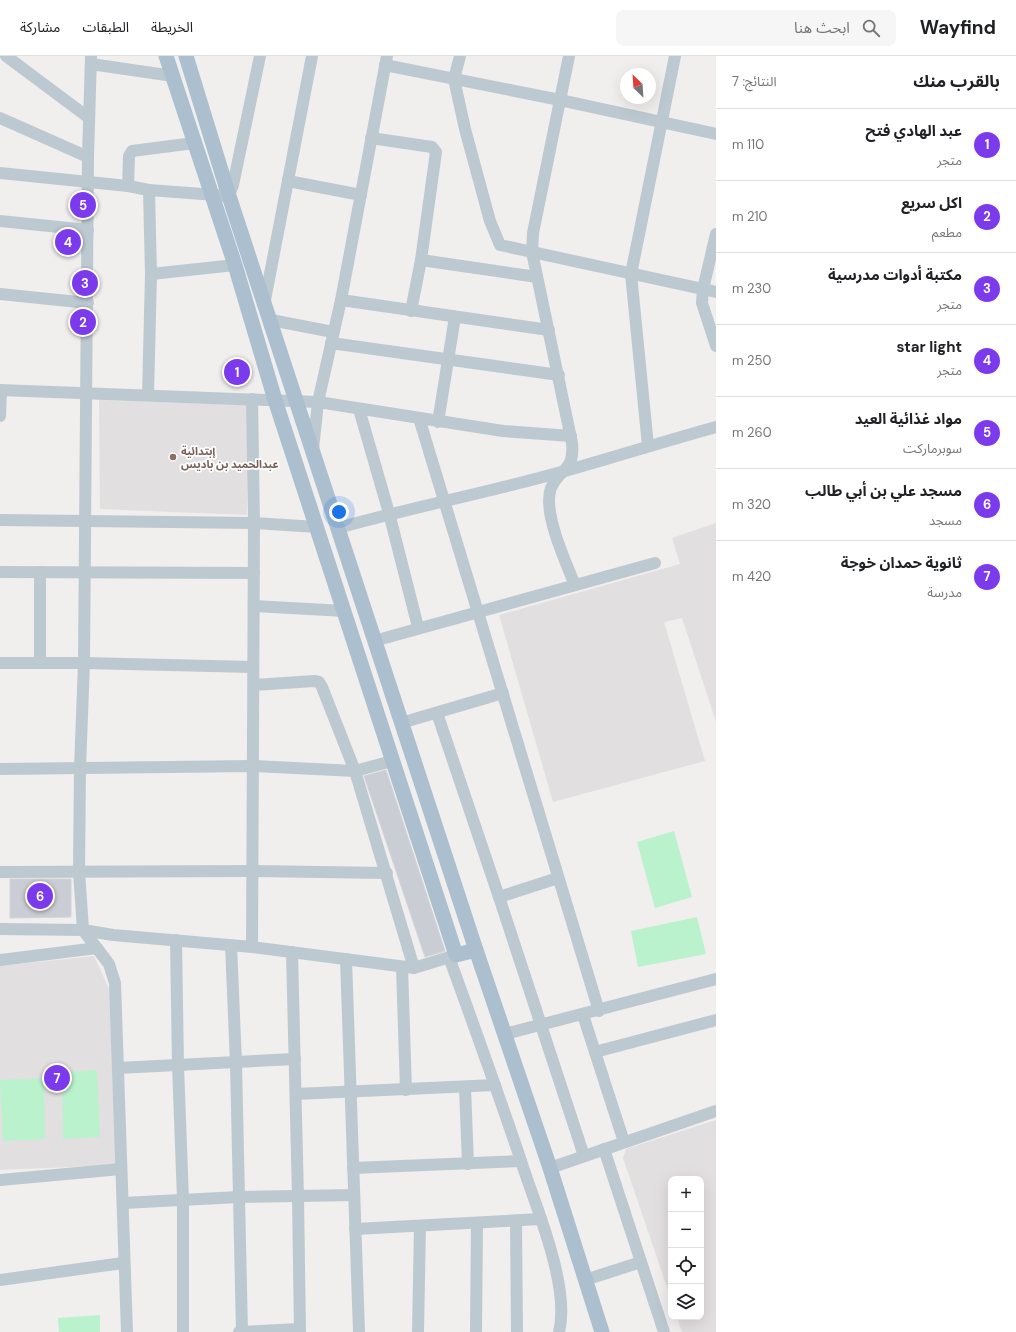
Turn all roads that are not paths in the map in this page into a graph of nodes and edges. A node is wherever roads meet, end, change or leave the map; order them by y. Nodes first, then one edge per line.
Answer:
1 (6, 56) edge
2 (166, 56) edge
3 (186, 56) edge
4 (260, 56) edge
5 (312, 56) edge
6 (460, 56) edge
7 (569, 56) edge
8 (675, 56) edge
9 (91, 60) edge
10 (386, 60) edge
11 (173, 76) junction
12 (454, 79) junction
13 (560, 100) junction
14 (0, 118) edge
15 (89, 118) junction
16 (662, 122) junction
17 (716, 134) edge
18 (371, 138) junction
19 (194, 143) junction
20 (88, 157) junction
21 (0, 173) edge
22 (288, 181) junction
23 (88, 182) junction
24 (128, 186) junction
25 (150, 190) junction
26 (360, 195) junction
27 (211, 196) junction
28 (229, 196) junction
29 (0, 221) edge
30 (88, 230) junction
31 (716, 234) edge
32 (532, 252) junction
33 (421, 260) junction
34 (235, 265) junction
35 (151, 274) junction
36 (630, 274) junction
37 (537, 277) junction
38 (702, 289) junction
39 (716, 292) edge
40 (0, 294) edge
41 (265, 300) junction
42 (341, 300) junction
43 (88, 303) junction
44 (411, 310) junction
45 (455, 317) junction
46 (271, 320) junction
47 (549, 330) junction
48 (332, 338) junction
49 (716, 346) edge
50 (448, 360) junction
51 (559, 375) junction
52 (1, 390) edge
53 (87, 393) junction
54 (148, 395) junction
55 (252, 399) junction
56 (275, 400) junction
57 (296, 401) junction
58 (318, 402) junction
59 (359, 409) junction
60 (0, 416) edge
61 (419, 418) junction
62 (438, 422) junction
63 (716, 427) edge
64 (571, 436) junction
65 (648, 446) junction
66 (313, 449) junction
67 (564, 471) junction
68 (443, 501) junction
69 (389, 514) junction
70 (0, 520) edge
71 (84, 521) junction
72 (254, 523) junction
73 (317, 527) junction
74 (338, 528) junction
75 (655, 563) dead end
76 (0, 572) edge
77 (40, 572) junction
78 (85, 572) junction
79 (254, 573) junction
80 (575, 585) junction
81 (254, 606) junction
82 (345, 611) junction
83 (478, 612) junction
84 (418, 627) junction
85 (374, 640) junction
86 (0, 663) edge
87 (40, 663) junction
88 (84, 663) junction
89 (253, 667) junction
90 (254, 685) junction
91 (503, 693) junction
92 (437, 713) junction
93 (401, 724) junction
94 (392, 761) junction
95 (253, 766) junction
96 (80, 768) junction
97 (0, 769) edge
98 (355, 771) junction
99 (79, 871) junction
100 (252, 871) junction
101 (0, 872) edge
102 (387, 873) junction
103 (558, 878) junction
104 (499, 897) junction
105 (0, 929) edge
106 (83, 930) junction
107 (176, 940) junction
108 (231, 945) junction
109 (252, 947) junction
110 (97, 948) junction
111 (476, 950) junction
112 (292, 952) junction
113 (453, 956) junction
114 (346, 959) junction
115 (0, 960) edge
116 (408, 967) junction
117 (716, 980) edge
118 (599, 1011) junction
119 (583, 1015) junction
120 (716, 1020) edge
121 (540, 1026) junction
122 (505, 1034) junction
123 (595, 1052) junction
124 (294, 1059) junction
125 (236, 1063) junction
126 (178, 1066) junction
127 (118, 1068) junction
128 (495, 1085) junction
129 (465, 1088) junction
130 (406, 1090) junction
131 (351, 1091) junction
132 (296, 1094) junction
133 (716, 1111) edge
134 (624, 1142) junction
135 (604, 1149) junction
136 (584, 1156) junction
137 (521, 1161) junction
138 (468, 1164) junction
139 (353, 1168) junction
140 (550, 1168) junction
141 (121, 1169) junction
142 (0, 1180) edge
143 (354, 1195) junction
144 (239, 1197) junction
145 (298, 1197) junction
146 (183, 1200) junction
147 (123, 1203) junction
148 (541, 1219) junction
149 (516, 1221) junction
150 (477, 1223) junction
151 (420, 1226) junction
152 (355, 1229) junction
153 (641, 1262) junction
154 (123, 1263) junction
155 (0, 1280) edge
156 (585, 1280) junction
157 (300, 1331) edge
158 (127, 1332) edge
159 (184, 1332) edge
160 (241, 1332) edge
161 (359, 1332) edge
162 (418, 1332) edge
163 (476, 1332) edge
164 (517, 1332) edge
165 (559, 1332) edge
166 (602, 1332) edge
167 (664, 1332) edge

1 - 15 street
2 - 11 main road
3 - 28 main road
4 - 28 street
5 - 22 street
6 - 12 street
7 - 13 street
8 - 16 street
9 - 11 street
9 - 15 street
10 - 12 street
10 - 18 street
11 - 19 main road
12 - 13 street
12 - 32 street
13 - 16 street
13 - 32 street
14 - 20 street
15 - 20 street
16 - 17 street
16 - 36 street
18 - 26 street
18 - 33 street
19 - 24 street
19 - 27 main road
20 - 23 street
21 - 23 street
22 - 26 street
22 - 41 street
23 - 24 street
23 - 30 street
24 - 25 street
25 - 27 street
25 - 35 street
26 - 42 street
27 - 28 street
27 - 34 main road
28 - 41 main road
29 - 30 street
30 - 43 street
31 - 38 street
32 - 36 street
32 - 37 street
33 - 37 street
33 - 44 street
34 - 35 street
34 - 56 main road
35 - 54 street
36 - 38 street
36 - 65 street
37 - 47 street
38 - 39 street
38 - 49 street
40 - 43 street
41 - 46 main road
42 - 44 street
42 - 48 street
43 - 53 street
44 - 45 street
45 - 47 street
45 - 50 street
46 - 48 street
46 - 57 main road
47 - 51 street
48 - 50 street
48 - 58 street
50 - 51 street
50 - 62 street
51 - 64 street
52 - 53 street
52 - 60 street
53 - 54 street
53 - 71 street
54 - 55 street
55 - 56 street
55 - 72 street
56 - 57 street
56 - 73 main road
57 - 58 street
57 - 66 main road
58 - 59 street
58 - 66 street
59 - 61 street
59 - 69 street
61 - 62 street
61 - 68 street
62 - 64 street
63 - 65 street
64 - 67 street
65 - 67 street
66 - 74 main road
67 - 68 street
67 - 80 street
68 - 69 street
68 - 83 street
69 - 74 street
69 - 84 street
70 - 71 street
71 - 72 street
71 - 78 street
72 - 73 street
72 - 79 street
73 - 82 main road
74 - 85 main road
75 - 80 street
76 - 77 street
77 - 78 street
77 - 87 street
78 - 79 street
78 - 88 street
79 - 81 street
80 - 83 street
81 - 82 street
81 - 89 street
82 - 94 main road
83 - 84 street
83 - 91 street
84 - 85 street
85 - 93 main road
86 - 87 street
87 - 88 street
88 - 89 street
88 - 96 street
89 - 90 street
90 - 95 street
90 - 98 street
91 - 92 street
91 - 103 street
92 - 93 street
92 - 104 street
93 - 111 main road
94 - 98 street
94 - 113 main road
95 - 96 street
95 - 98 street
95 - 100 street
96 - 97 street
96 - 99 street
98 - 102 street
99 - 100 street
99 - 101 street
99 - 106 street
100 - 102 street
100 - 109 street
102 - 116 street
103 - 104 street
103 - 118 street
104 - 121 street
105 - 106 street
106 - 107 street
106 - 110 street
107 - 108 street
107 - 126 street
108 - 109 street
108 - 125 street
109 - 112 street
110 - 115 street
110 - 127 street
111 - 113 main road
111 - 122 main road
112 - 114 street
112 - 124 street
113 - 116 street
113 - 128 street
114 - 116 street
114 - 131 street
116 - 130 street
117 - 118 street
118 - 119 street
119 - 121 street
119 - 123 street
120 - 123 street
121 - 122 street
121 - 136 street
122 - 140 main road
123 - 134 street
124 - 125 street
124 - 132 street
125 - 126 street
125 - 144 street
126 - 127 street
126 - 146 street
127 - 141 street
128 - 129 street
128 - 137 street
129 - 130 street
129 - 138 street
130 - 131 street
131 - 132 street
131 - 139 street
132 - 145 street
133 - 134 street
134 - 135 street
135 - 136 street
135 - 153 street
136 - 140 street
137 - 138 street
137 - 148 street
138 - 139 street
139 - 143 street
140 - 156 main road
141 - 142 street
141 - 147 street
143 - 145 street
143 - 152 street
144 - 145 street
144 - 146 street
144 - 160 street
145 - 157 street
146 - 147 street
146 - 159 street
147 - 154 street
148 - 149 street
148 - 165 street
149 - 150 street
149 - 164 street
150 - 151 street
150 - 163 street
151 - 152 street
151 - 162 street
152 - 161 street
153 - 156 street
153 - 167 street
154 - 155 street
154 - 158 street
156 - 166 main road
157 - 160 street

